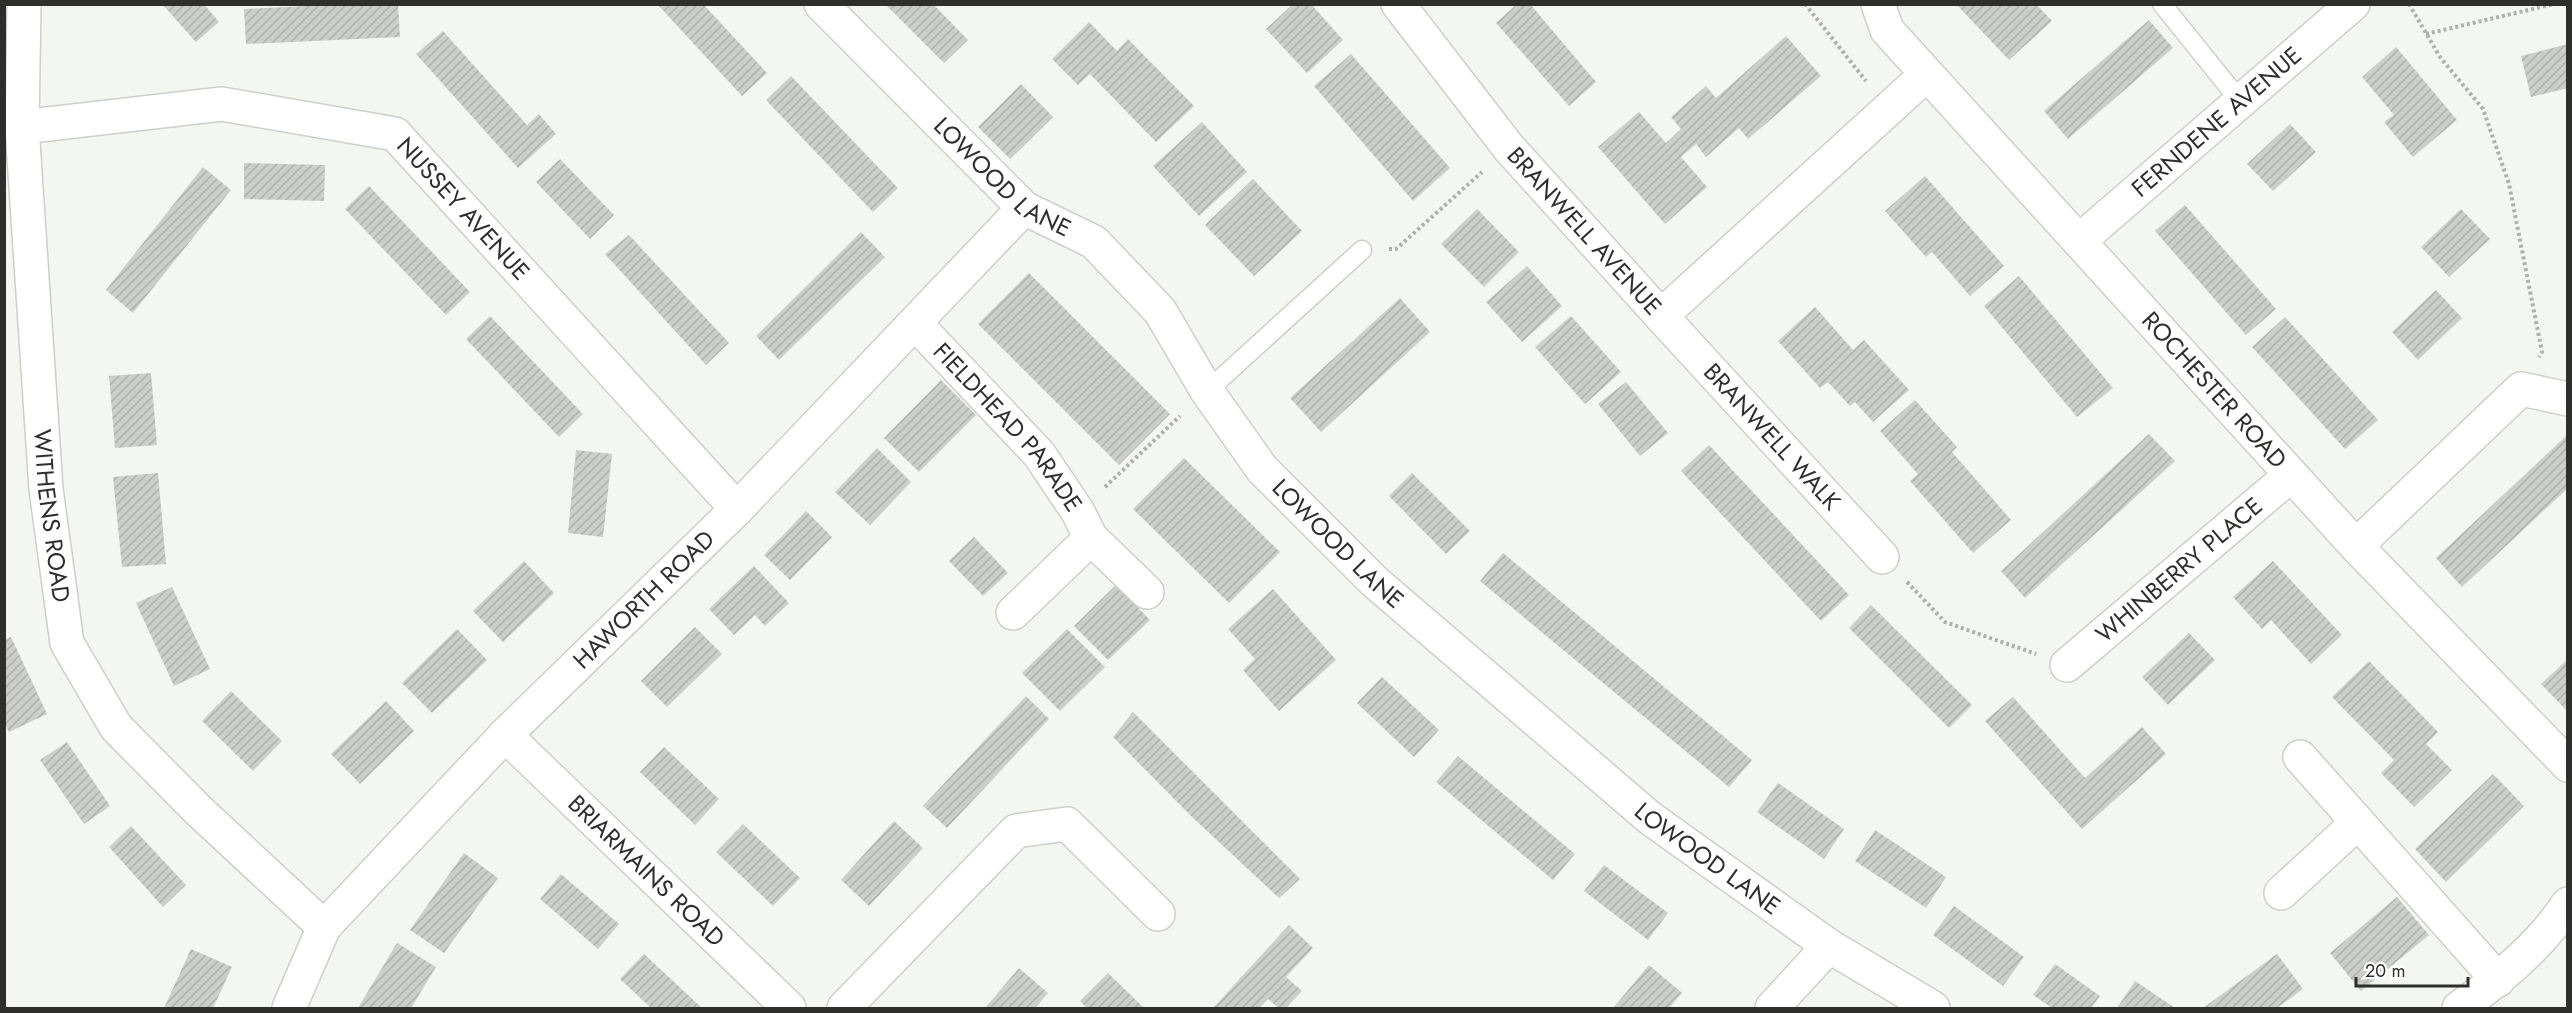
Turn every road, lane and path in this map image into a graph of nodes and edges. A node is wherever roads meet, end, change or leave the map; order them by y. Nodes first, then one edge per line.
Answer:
1 (24, 4) edge
2 (821, 4) edge
3 (1398, 4) edge
4 (1804, 4) edge
5 (1878, 4) edge
6 (2162, 4) edge
7 (2353, 4) edge
8 (2409, 4) edge
9 (2554, 4) edge
10 (2426, 34) junction
11 (1927, 74) junction
12 (2241, 101) junction
13 (1888, 109) junction
14 (22, 127) junction
15 (1509, 148) junction
16 (1024, 208) junction
17 (2079, 241) junction
18 (1362, 250) joint
19 (1661, 316) junction
20 (915, 323) junction
21 (2521, 389) junction
22 (1207, 392) junction
23 (2568, 399) edge
24 (2291, 475) junction
25 (737, 508) junction
26 (1085, 525) junction
27 (2356, 546) junction
28 (1882, 557) joint
29 (1147, 592) dead end
30 (1013, 613) dead end
31 (2067, 665) joint
32 (505, 735) junction
33 (2300, 757) dead end
34 (2568, 765) edge
35 (2358, 822) junction
36 (2281, 893) dead end
37 (2568, 904) edge
38 (1158, 914) dead end
39 (324, 927) junction
40 (1829, 946) junction
41 (2498, 980) junction
42 (289, 1008) edge
43 (789, 1008) edge
44 (844, 1008) edge
45 (1772, 1008) edge
46 (1933, 1008) edge
47 (2459, 1008) edge

1 - 14 street, WITHENS ROAD
2 - 16 street, LOWOOD LANE
3 - 15 street, BRANWELL AVENUE
4 - 13 path
5 - 11 street, ROCHESTER ROAD
6 - 12 lane
7 - 12 street, FERNDENE AVENUE
8 - 10 path
9 - 10 path
10 - 21 path
11 - 13 street, BRANWELL AVENUE
11 - 17 street, ROCHESTER ROAD
12 - 17 street, FERNDENE AVENUE
13 - 19 street, BRANWELL AVENUE
14 - 25 street, NUSSEY AVENUE
14 - 39 street, WITHENS ROAD
15 - 18 path
15 - 19 street, BRANWELL AVENUE
16 - 20 street, HAWORTH ROAD
16 - 22 street, LOWOOD LANE
17 - 24 street, ROCHESTER ROAD
18 - 22 lane
19 - 28 street, BRANWELL WALK
20 - 25 street, HAWORTH ROAD
20 - 26 street, FIELDHEAD PARADE
21 - 23 street
21 - 27 street
22 - 26 path
22 - 40 street, LOWOOD LANE
24 - 27 street, ROCHESTER ROAD
24 - 31 street, WHINBERRY PLACE
25 - 32 street, HAWORTH ROAD
26 - 29 street, FIELDHEAD PARADE
26 - 30 street, FIELDHEAD PARADE
27 - 34 street, ROCHESTER ROAD
28 - 31 path
32 - 39 street, HAWORTH ROAD
32 - 43 street, BRIARMAINS ROAD
33 - 35 street
35 - 36 street
35 - 41 street
37 - 41 street
38 - 44 street
39 - 42 street, HAWORTH ROAD
40 - 45 street
40 - 46 street, LOWOOD LANE
41 - 47 street

